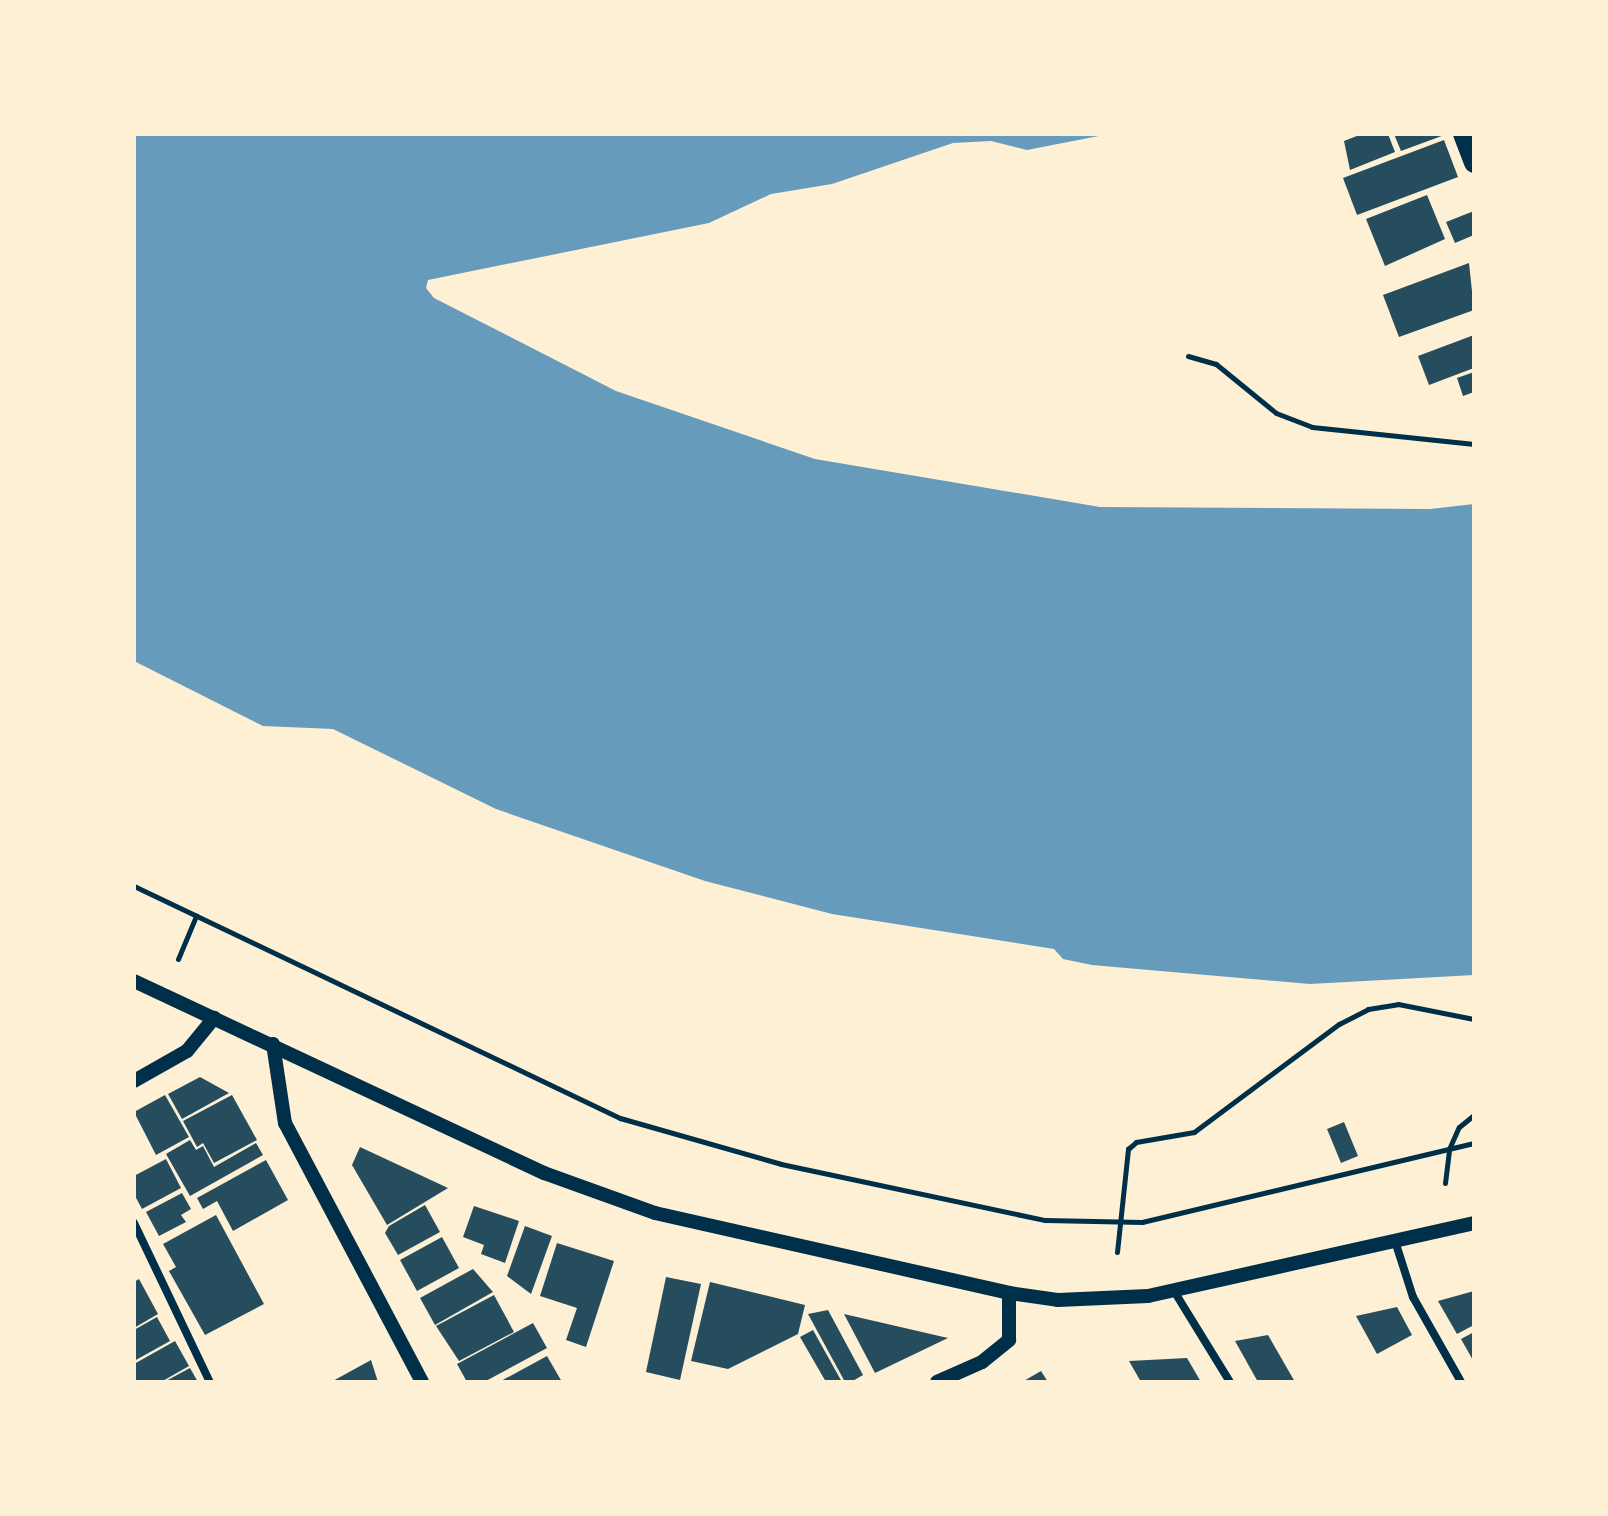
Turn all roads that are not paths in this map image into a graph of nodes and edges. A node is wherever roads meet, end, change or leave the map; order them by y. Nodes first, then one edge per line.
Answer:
1 (1463, 134) edge
2 (1474, 163) edge
3 (134, 981) edge
4 (214, 1018) junction
5 (273, 1044) junction
6 (134, 1081) edge
7 (134, 1223) edge
8 (1474, 1223) edge
9 (1395, 1241) junction
10 (1174, 1291) junction
11 (1009, 1293) junction
12 (210, 1382) edge
13 (422, 1382) edge
14 (937, 1382) edge
15 (1230, 1382) edge
16 (1461, 1382) edge

1 - 2 main road
3 - 4 street
4 - 5 street
4 - 6 street
5 - 11 street
5 - 13 street
7 - 12 street
8 - 9 street
9 - 10 street
9 - 16 street
10 - 11 street
10 - 15 street
11 - 14 street

